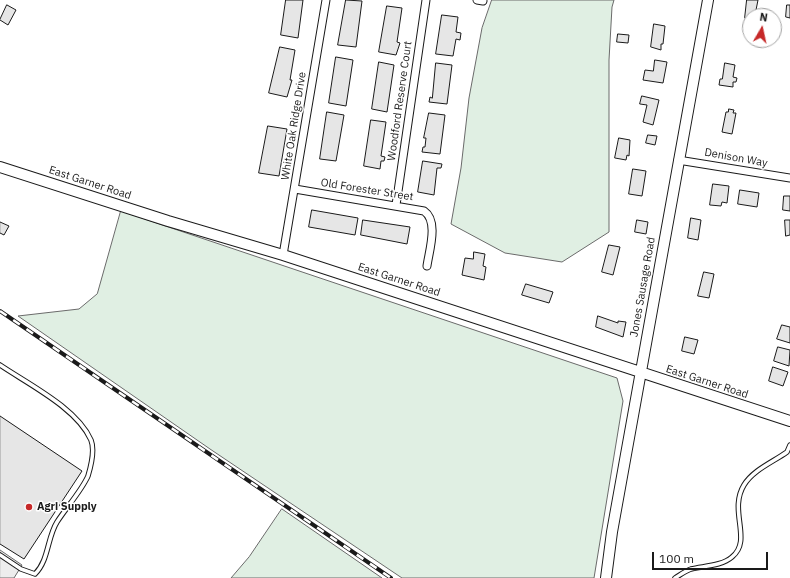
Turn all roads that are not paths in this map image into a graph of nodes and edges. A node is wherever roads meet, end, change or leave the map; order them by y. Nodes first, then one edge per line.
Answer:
1 (326, 0) edge
2 (426, 0) edge
3 (708, 0) edge
4 (678, 160) junction
5 (0, 166) edge
6 (790, 178) edge
7 (295, 190) junction
8 (396, 205) junction
9 (283, 255) junction
10 (427, 266) dead end
11 (0, 365) edge
12 (641, 373) junction
13 (790, 421) edge
14 (790, 444) edge
15 (0, 555) edge
16 (606, 578) edge
17 (675, 578) edge

1 - 7 street, White Oak Ridge Drive
2 - 8 street, Woodford Reserve Court
3 - 4 main road, Jones Sausage Road
4 - 6 street, Denison Way
4 - 12 main road, Jones Sausage Road
5 - 9 main road, East Garner Road
7 - 8 street, Old Forester Street
7 - 9 street, White Oak Ridge Drive
8 - 10 street, Old Forester Street
9 - 12 main road, East Garner Road
11 - 15 lane
12 - 13 main road, East Garner Road
12 - 16 main road, Jones Sausage Road
14 - 17 lane

